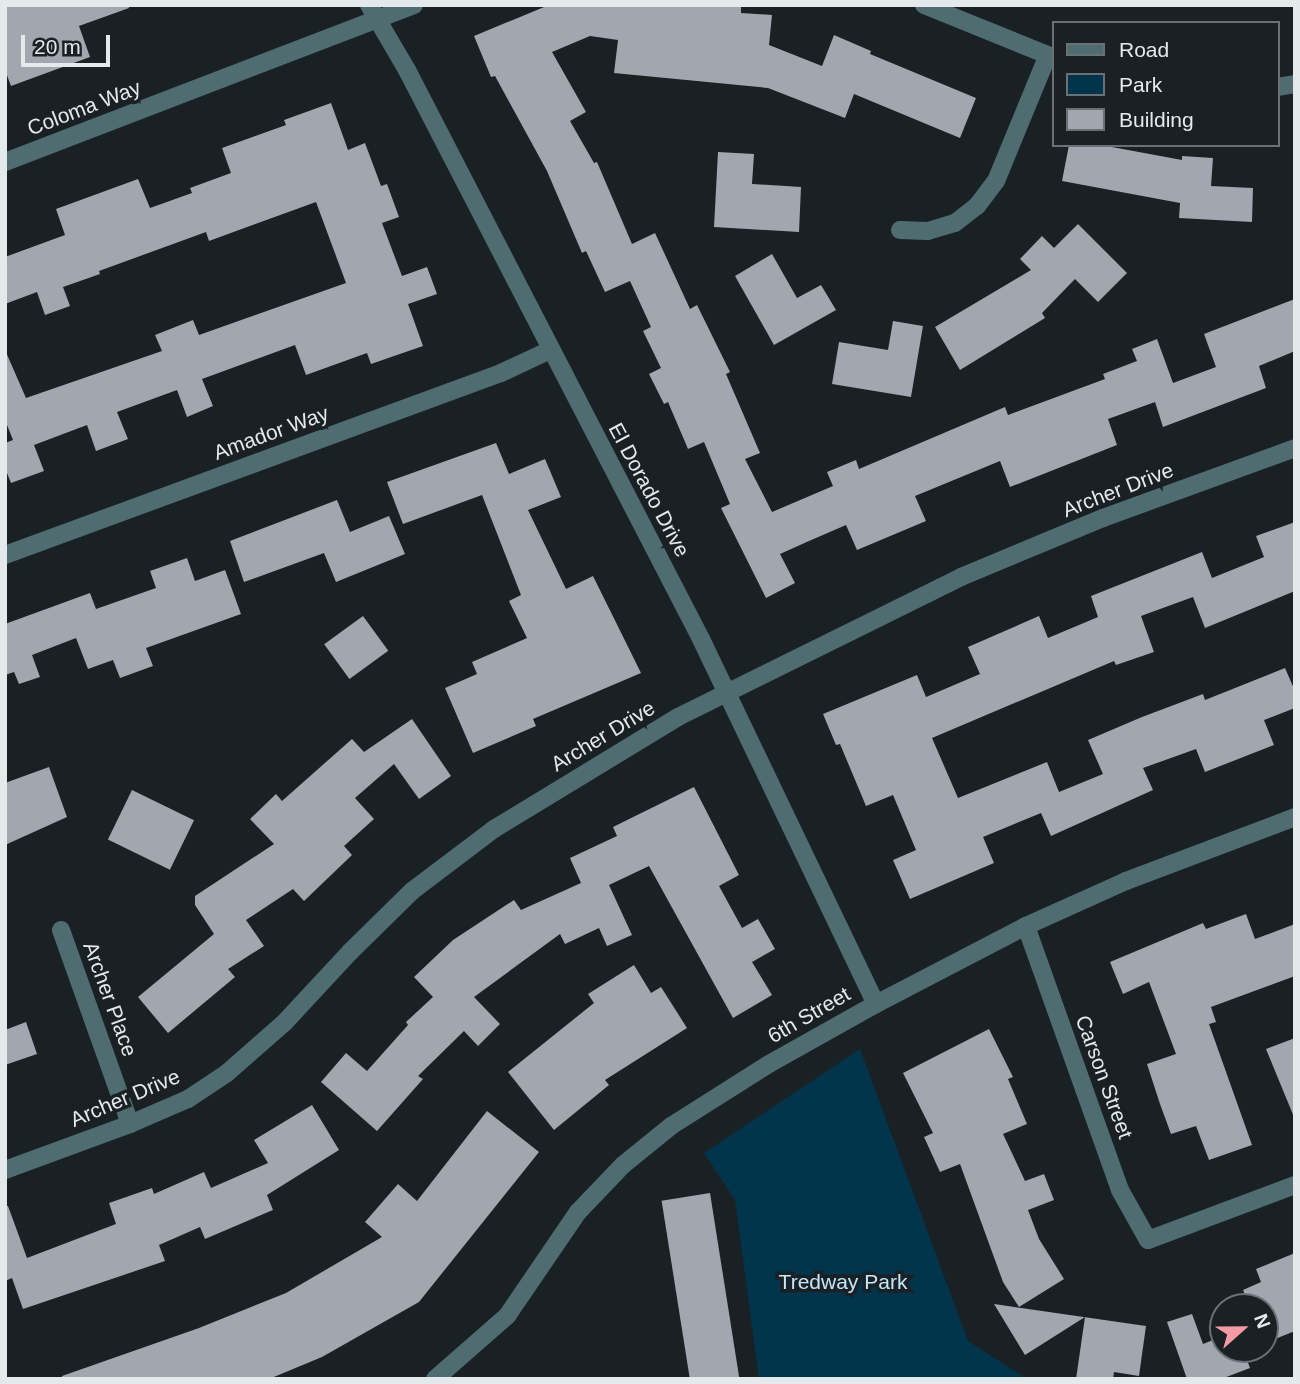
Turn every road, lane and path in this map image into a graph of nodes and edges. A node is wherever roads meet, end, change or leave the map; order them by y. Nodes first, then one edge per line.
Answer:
1 (414, 5) edge
2 (924, 5) edge
3 (373, 13) edge
4 (1051, 56) edge
5 (5, 162) edge
6 (900, 230) dead end
7 (550, 351) junction
8 (1295, 449) edge
9 (5, 555) edge
10 (728, 692) junction
11 (1295, 817) edge
12 (1026, 926) junction
13 (61, 930) dead end
14 (876, 1003) junction
15 (130, 1124) junction
16 (5, 1170) edge
17 (1295, 1185) edge
18 (435, 1379) edge

1 - 3 street, Coloma Way
2 - 4 street
3 - 5 street, Coloma Way
3 - 7 street, El Dorado Drive
4 - 6 street
7 - 9 street, Amador Way
7 - 10 street, El Dorado Drive
8 - 10 street, Archer Drive
10 - 14 street, El Dorado Drive
10 - 15 street, Archer Drive
11 - 12 street, 6th Street
12 - 14 street, 6th Street
12 - 17 street, Carson Street
13 - 15 street, Archer Place
14 - 18 street, 6th Street
15 - 16 street, Archer Drive

